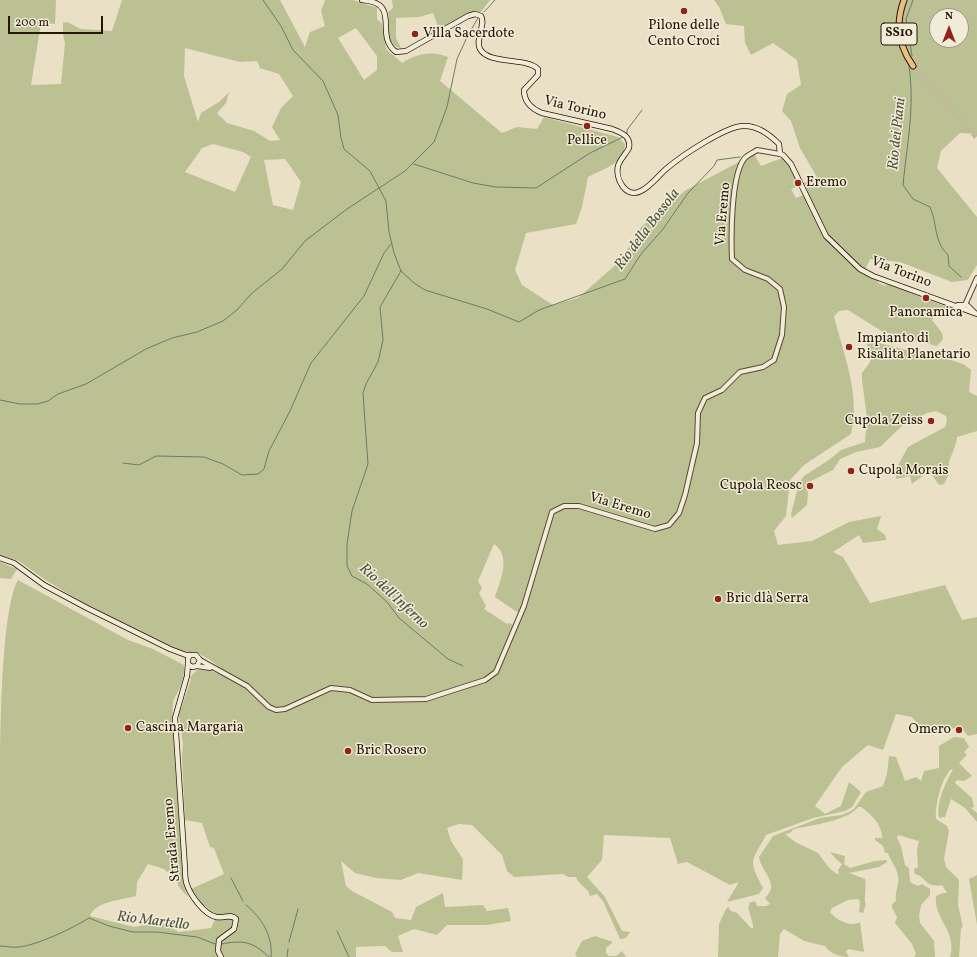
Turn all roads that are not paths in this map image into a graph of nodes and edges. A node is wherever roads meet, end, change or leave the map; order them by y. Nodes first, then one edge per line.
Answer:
1 (362, 0) edge
2 (904, 0) edge
3 (912, 66) tunnel mouth
4 (782, 153) junction
5 (977, 278) edge
6 (966, 308) junction
7 (977, 314) edge
8 (0, 558) edge
9 (170, 649) junction
10 (190, 656) junction
11 (200, 660) junction
12 (187, 663) junction
13 (196, 667) junction
14 (218, 671) junction
15 (186, 681) junction
16 (222, 957) edge

1 - 4 main road, Via Torino
2 - 3 main road, SS10
4 - 6 main road, Via Torino
4 - 14 street, Via Eremo
5 - 6 street
6 - 7 main road, Via Torino
8 - 9 main road
9 - 10 main road
9 - 12 main road
10 - 11 main road
10 - 12 main road
11 - 13 main road
11 - 14 street, Via Eremo
12 - 13 main road
12 - 15 main road, Strada Eremo
13 - 14 street, Via Eremo
13 - 15 main road, Strada Eremo
15 - 16 main road, Strada Eremo

